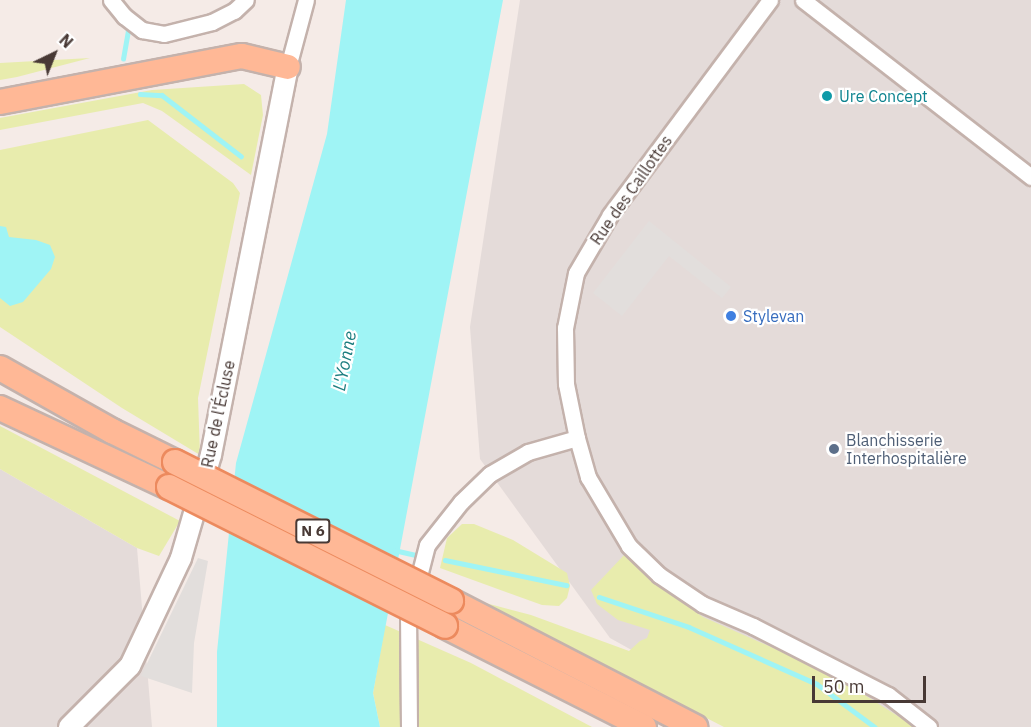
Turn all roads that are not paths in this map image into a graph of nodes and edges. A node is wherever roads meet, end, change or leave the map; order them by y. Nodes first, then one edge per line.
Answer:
1 (111, 0) edge
2 (246, 0) edge
3 (306, 0) edge
4 (770, 0) edge
5 (803, 0) edge
6 (288, 67) junction
7 (0, 102) edge
8 (1031, 177) edge
9 (0, 355) edge
10 (0, 368) edge
11 (0, 398) edge
12 (0, 408) edge
13 (112, 430) junction
14 (577, 438) junction
15 (73, 442) junction
16 (69, 727) edge
17 (409, 727) edge
18 (644, 727) edge
19 (695, 727) edge
20 (929, 727) edge

1 - 2 street
3 - 6 street
4 - 14 street, Rue des Caillottes
5 - 8 street
6 - 7 main road
6 - 16 street, Rue de l'Écluse
9 - 13 main road
10 - 13 main road, N 6
11 - 15 main road, N 6
12 - 15 main road
13 - 19 main road, N 6, bridge
14 - 17 street
14 - 20 street, Rue des Caillottes
15 - 18 main road, N 6, bridge

